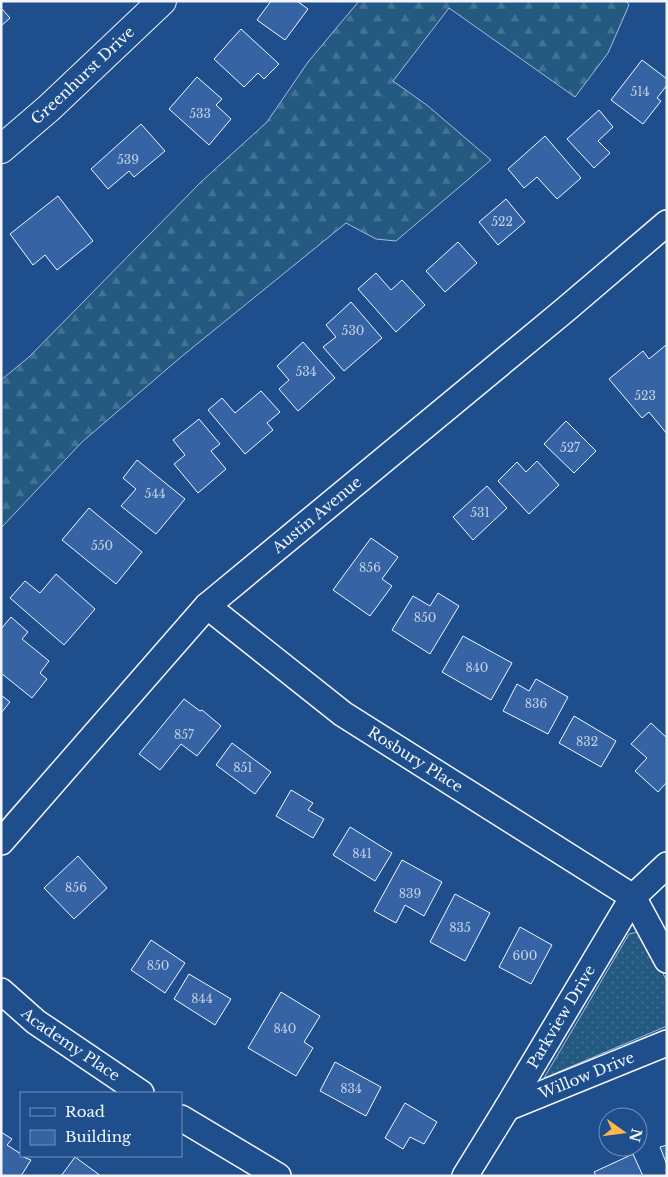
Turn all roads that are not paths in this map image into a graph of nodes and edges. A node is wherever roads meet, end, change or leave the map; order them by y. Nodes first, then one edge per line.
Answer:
1 (162, 1) edge
2 (1, 149) edge
3 (667, 223) edge
4 (207, 606) junction
5 (1, 842) edge
6 (667, 865) edge
7 (633, 897) junction
8 (667, 960) edge
9 (1, 991) edge
10 (667, 1043) edge
11 (140, 1092) edge
12 (507, 1108) junction
13 (182, 1119) edge
14 (278, 1176) edge
15 (465, 1176) edge

1 - 2 street, Greenhurst Drive
3 - 4 street, Austin Avenue
4 - 5 street, Austin Avenue
4 - 7 street, Rosbury Place
6 - 7 street, Parkview Drive
7 - 8 street
7 - 12 street, Parkview Drive
9 - 11 street, Academy Place
10 - 12 street, Willow Drive
12 - 15 street, Parkview Drive
13 - 14 street

